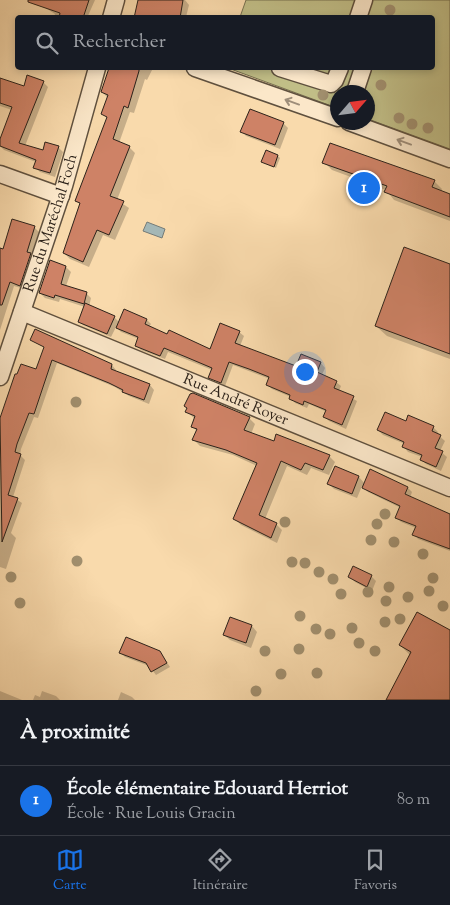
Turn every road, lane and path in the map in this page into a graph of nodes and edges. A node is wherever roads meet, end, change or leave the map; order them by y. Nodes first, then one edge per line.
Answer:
1 (116, 0) edge
2 (364, 0) edge
3 (112, 15) edge
4 (359, 15) edge
5 (96, 70) edge
6 (202, 70) edge
7 (286, 70) edge
8 (339, 70) edge
9 (362, 70) edge
10 (357, 85) edge
11 (330, 115) edge
12 (371, 130) edge
13 (450, 159) edge
14 (0, 174) edge
15 (61, 196) junction
16 (22, 312) junction
17 (0, 377) edge
18 (450, 488) edge

1 - 3 street
2 - 4 street
5 - 15 street, Rue du Maréchal Foch
11 -> 6 street
7 - 8 street
9 - 10 street
13 -> 12 street
14 - 15 street
15 - 16 street, Rue du Maréchal Foch
16 - 17 street, Rue du Maréchal Foch
16 - 18 street, Rue André Royer

